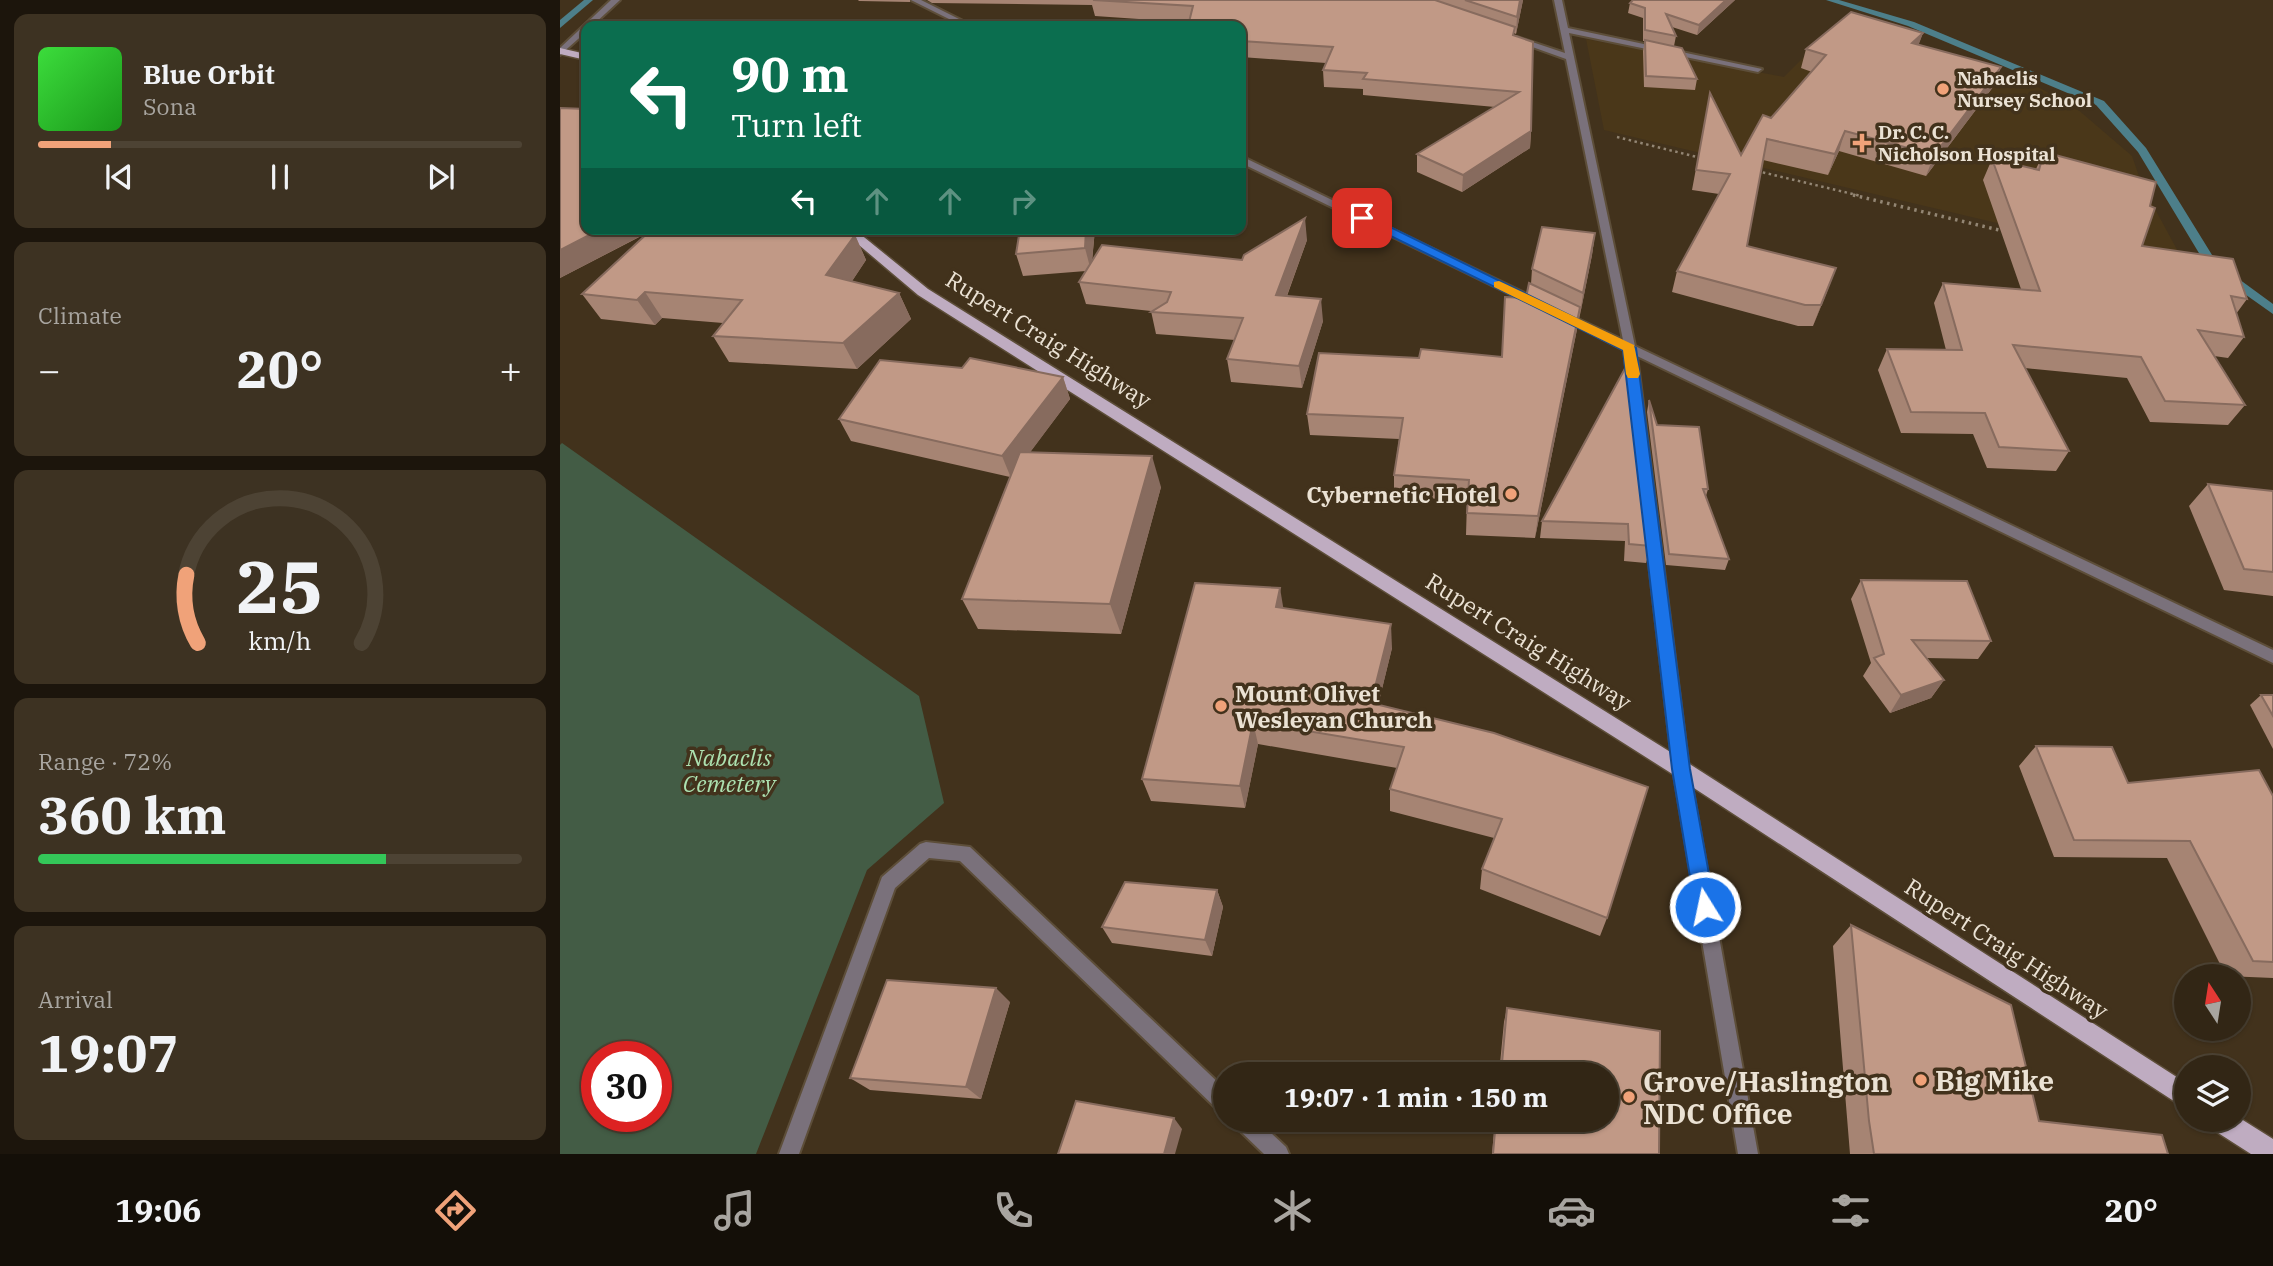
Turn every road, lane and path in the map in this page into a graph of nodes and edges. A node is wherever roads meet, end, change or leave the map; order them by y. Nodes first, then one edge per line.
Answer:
1 (616, 0) edge
2 (915, 0) edge
3 (1558, 0) edge
4 (593, 21) edge
5 (959, 21) edge
6 (1565, 30) junction
7 (581, 33) edge
8 (1505, 36) edge
9 (561, 51) edge
10 (581, 56) edge
11 (1571, 58) junction
12 (1758, 69) dead end
13 (1586, 130) junction
14 (1707, 159) edge
15 (1246, 161) edge
16 (1748, 169) edge
17 (2004, 231) dead end
18 (853, 235) edge
19 (1630, 348) junction
20 (2273, 657) edge
21 (1681, 769) junction
22 (2174, 1089) edge
23 (1213, 1092) edge
24 (1256, 1132) edge
25 (2239, 1132) edge
26 (789, 1154) edge
27 (1279, 1154) edge
28 (1748, 1154) edge
29 (2273, 1154) edge

1 - 4 street
2 - 5 street
3 - 6 street
6 - 11 street
6 - 12 street
7 - 9 street
8 - 11 street
9 - 10 main road
11 - 13 street
13 - 14 path
13 - 19 street
15 - 19 street
16 - 17 path
18 - 21 main road, Rupert Craig Highway
19 - 20 street
19 - 21 street
21 - 22 main road, Rupert Craig Highway
21 - 28 street
23 - 26 street
24 - 27 street
25 - 29 main road

